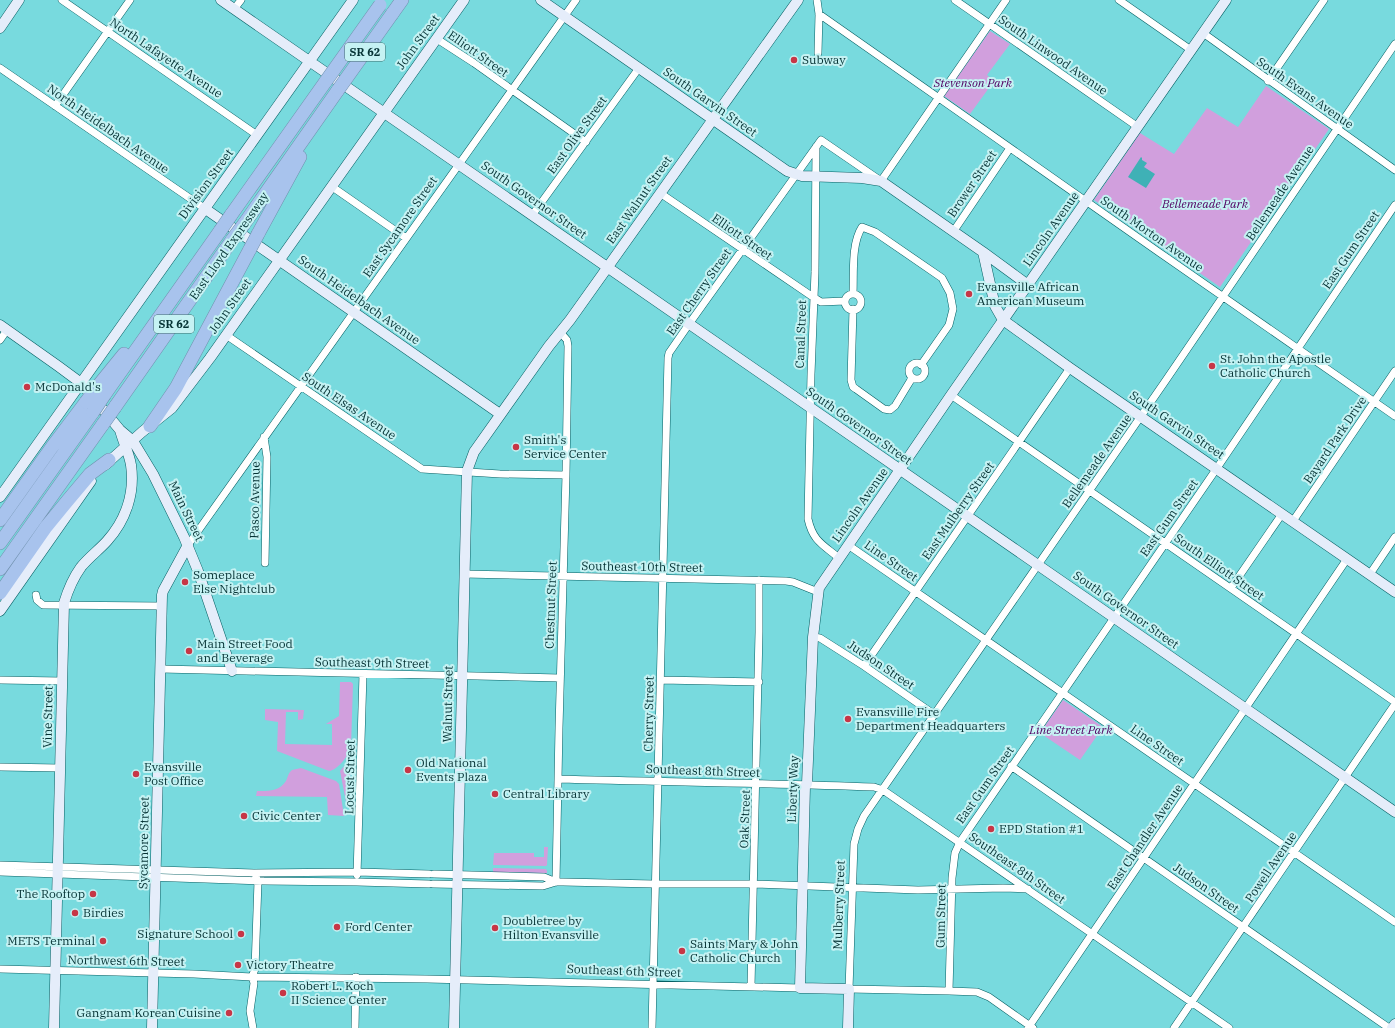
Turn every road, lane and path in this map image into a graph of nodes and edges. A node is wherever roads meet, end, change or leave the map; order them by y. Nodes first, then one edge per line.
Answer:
1 (20, 0) edge
2 (62, 0) edge
3 (130, 0) edge
4 (222, 0) edge
5 (241, 0) edge
6 (353, 0) edge
7 (402, 0) edge
8 (464, 0) edge
9 (541, 0) edge
10 (576, 0) edge
11 (798, 0) edge
12 (817, 0) edge
13 (955, 0) edge
14 (1006, 0) edge
15 (1119, 0) edge
16 (1226, 0) edge
17 (1324, 0) edge
18 (382, 3) edge
19 (234, 9) junction
20 (819, 14) junction
21 (564, 16) junction
22 (989, 24) junction
23 (0, 28) edge
24 (108, 32) junction
25 (1203, 33) junction
26 (437, 39) junction
27 (1395, 44) edge
28 (1191, 50) junction
29 (818, 53) dead end
30 (309, 61) junction
31 (0, 68) edge
32 (639, 68) junction
33 (1268, 81) junction
34 (512, 90) junction
35 (335, 94) junction
36 (939, 98) junction
37 (56, 106) junction
38 (384, 112) junction
39 (713, 119) junction
40 (1138, 127) junction
41 (1337, 129) junction
42 (257, 135) junction
43 (586, 142) junction
44 (816, 146) junction
45 (1010, 148) junction
46 (459, 164) junction
47 (1395, 170) edge
48 (795, 174) junction
49 (816, 177) junction
50 (881, 181) junction
51 (331, 186) junction
52 (660, 193) junction
53 (1086, 201) junction
54 (1395, 205) edge
55 (204, 208) junction
56 (533, 214) junction
57 (953, 232) junction
58 (406, 238) junction
59 (742, 250) junction
60 (983, 252) junction
61 (279, 260) junction
62 (608, 267) junction
63 (1028, 285) junction
64 (853, 294) junction
65 (1223, 297) junction
66 (813, 298) junction
67 (845, 301) junction
68 (853, 309) junction
69 (353, 312) junction
70 (1003, 320) junction
71 (689, 324) junction
72 (4, 328) edge
73 (560, 332) junction
74 (226, 334) junction
75 (0, 340) edge
76 (1298, 348) junction
77 (921, 364) junction
78 (1070, 368) junction
79 (1395, 371) edge
80 (912, 378) junction
81 (81, 383) junction
82 (300, 386) junction
83 (951, 396) junction
84 (1374, 401) junction
85 (89, 407) junction
86 (811, 408) junction
87 (500, 414) junction
88 (1141, 416) junction
89 (1395, 416) edge
90 (150, 426) junction
91 (264, 437) junction
92 (1019, 442) junction
93 (129, 444) junction
94 (109, 460) junction
95 (1217, 468) junction
96 (900, 470) junction
97 (467, 471) junction
98 (665, 472) joint
99 (566, 475) junction
100 (1089, 491) junction
101 (0, 497) edge
102 (1282, 514) junction
103 (967, 517) junction
104 (0, 520) edge
105 (1293, 521) junction
106 (1395, 537) edge
107 (0, 543) edge
108 (1165, 543) junction
109 (188, 545) junction
110 (848, 545) junction
111 (839, 558) junction
112 (1347, 559) junction
113 (265, 564) dead end
114 (1038, 566) junction
115 (0, 569) edge
116 (464, 574) junction
117 (1370, 574) junction
118 (563, 576) junction
119 (663, 579) junction
120 (759, 580) junction
121 (1231, 588) junction
122 (916, 591) junction
123 (818, 592) junction
124 (1395, 592) edge
125 (0, 593) edge
126 (36, 595) dead end
127 (64, 605) junction
128 (162, 606) junction
129 (0, 611) edge
130 (1113, 618) junction
131 (1297, 634) junction
132 (813, 637) junction
133 (987, 640) junction
134 (864, 666) junction
135 (161, 669) junction
136 (232, 671) junction
137 (363, 674) junction
138 (462, 676) junction
139 (560, 678) junction
140 (0, 680) edge
141 (661, 680) junction
142 (62, 681) junction
143 (758, 682) junction
144 (1062, 692) junction
145 (1395, 703) edge
146 (1246, 709) junction
147 (935, 715) junction
148 (1011, 766) junction
149 (0, 767) edge
150 (60, 768) junction
151 (1346, 778) junction
152 (558, 779) junction
153 (659, 781) junction
154 (757, 784) junction
155 (807, 784) junction
156 (1195, 784) junction
157 (883, 790) junction
158 (1395, 812) edge
159 (960, 842) junction
160 (1294, 853) junction
161 (1144, 858) junction
162 (0, 865) edge
163 (58, 870) junction
164 (0, 872) edge
165 (357, 872) junction
166 (156, 873) junction
167 (254, 873) junction
168 (457, 880) junction
169 (258, 881) junction
170 (357, 882) junction
171 (556, 882) junction
172 (654, 884) junction
173 (754, 884) junction
174 (803, 886) junction
175 (852, 888) junction
176 (952, 889) junction
177 (1028, 889) junction
178 (1395, 922) edge
179 (1243, 928) junction
180 (1093, 934) junction
181 (0, 969) edge
182 (55, 971) junction
183 (154, 973) junction
184 (252, 977) junction
185 (356, 977) junction
186 (455, 980) junction
187 (653, 985) junction
188 (751, 987) junction
189 (800, 988) junction
190 (849, 989) junction
191 (949, 991) junction
192 (1192, 1002) junction
193 (1395, 1024) edge
194 (1030, 1027) edge
195 (54, 1028) edge
196 (152, 1028) edge
197 (253, 1028) edge
198 (354, 1028) edge
199 (454, 1028) edge
200 (652, 1028) edge
201 (848, 1028) edge
202 (1174, 1028) edge
203 (1229, 1028) edge
204 (1389, 1028) edge
205 (1392, 1028) edge

1 - 23 main road
2 - 24 street, North Lafayette Avenue
3 - 24 street
4 - 19 main road, South Governor Street
5 - 19 street
6 - 30 main road, Division Street
7 - 35 highway, East Lloyd Expressway / SR 62, bridge
8 - 26 main road, John Street
9 - 21 main road, South Garvin Street
10 - 21 street, East Sycamore Street
11 - 39 main road, East Walnut Street
12 - 20 street
13 - 22 street, South Linwood Avenue
14 - 22 street
15 - 28 street
16 - 25 main road, Lincoln Avenue
17 - 33 street
18 - 85 highway, East Lloyd Expressway / SR 62, bridge
19 - 30 main road, South Governor Street
20 - 29 street
20 - 36 street, South Morton Avenue
21 - 32 main road, South Garvin Street
21 - 34 street, East Sycamore Street
22 - 36 street
22 - 40 street, South Linwood Avenue
24 - 37 street
24 - 42 street, North Lafayette Avenue
25 - 28 main road, Lincoln Avenue
25 - 33 street, South Evans Avenue
26 - 34 street, Elliott Street
26 - 38 main road, John Street
27 - 41 street, Bellemeade Avenue
28 - 40 main road, Lincoln Avenue
30 - 38 main road, South Governor Street
30 - 42 main road, Division Street
31 - 37 street, North Heidelbach Avenue
32 - 39 main road, South Garvin Street
32 - 43 street, East Olive Street
33 - 41 street, South Evans Avenue
34 - 43 street, Elliott Street
34 - 46 street, East Sycamore Street
35 - 90 highway, bridge
35 - 115 highway, East Lloyd Expressway / SR 62, bridge
36 - 45 street, South Morton Avenue
36 - 50 street
37 - 55 street, North Heidelbach Avenue
38 - 46 main road, South Governor Street
38 - 51 main road, John Street
39 - 48 main road, South Garvin Street
39 - 52 main road, East Walnut Street
40 - 53 main road, Lincoln Avenue
41 - 47 street, South Evans Avenue
41 - 65 street, Bellemeade Avenue
42 - 55 main road, Division Street
43 - 56 street, East Olive Street
44 - 48 street, East Cherry Street
44 - 49 street, Canal Street
44 - 50 street, South Garvin Street
45 - 53 street, South Morton Avenue
45 - 57 street, Brower Street
46 - 56 main road, South Governor Street
46 - 58 street, East Sycamore Street
48 - 49 main road, South Garvin Street
48 - 59 street, East Cherry Street
49 - 50 main road, South Garvin Street
49 - 66 street, Canal Street
50 - 57 main road, South Garvin Street
51 - 58 street
51 - 61 main road, John Street
52 - 59 street, Elliott Street
52 - 62 main road, East Walnut Street
53 - 63 main road, Lincoln Avenue
53 - 65 street, South Morton Avenue
54 - 76 street, East Gum Street
55 - 61 main road, South Heidelbach Avenue
55 - 81 main road, Division Street
56 - 62 main road, South Governor Street
57 - 60 main road, South Garvin Street
58 - 69 street, East Sycamore Street
59 - 66 street, Elliott Street
59 - 71 street, East Cherry Street
60 - 63 main road, South Garvin Street
60 - 70 main road, South Garvin Street
61 - 69 main road, South Heidelbach Avenue
61 - 74 main road, John Street
62 - 71 main road, South Governor Street
62 - 73 main road, East Walnut Street
63 - 70 main road, Lincoln Avenue
64 - 67 street
64 - 68 street
64 - 77 street
65 - 76 street, South Morton Avenue
65 - 88 street, Bellemeade Avenue
66 - 67 street
66 - 86 street, Canal Street
67 - 68 street
68 - 80 street
69 - 82 street, East Sycamore Street
69 - 87 main road, South Heidelbach Avenue
70 - 78 main road, South Garvin Street
70 - 83 main road, Lincoln Avenue
71 - 86 main road, South Governor Street
71 - 98 street, East Cherry Street
72 - 75 street
72 - 81 main road
73 - 87 main road, East Walnut Street
73 - 99 street, Chestnut Street
74 - 82 street, South Elsas Avenue
74 - 90 main road, John Street
76 - 84 street, South Morton Avenue
76 - 95 street, East Gum Street
77 - 80 street
77 - 80 street
78 - 88 main road, South Garvin Street
78 - 92 street, East Mulberry Street
79 - 84 street, Bayard Park Drive
81 - 93 main road, Vine Street
81 - 101 main road, Division Street
82 - 91 street, East Sycamore Street
82 - 97 street, South Elsas Avenue
83 - 92 street, South Elliott Street
83 - 96 main road, Lincoln Avenue
84 - 89 street, South Morton Avenue
84 - 105 street, Bayard Park Drive
85 - 104 highway
85 - 107 highway, East Lloyd Expressway / SR 62
86 - 96 main road, South Governor Street
86 - 111 street, Canal Street
87 - 97 main road, Walnut Street
88 - 95 main road, South Garvin Street
88 - 100 street, Bellemeade Avenue
90 - 93 main road, John Street
91 - 109 street, East Sycamore Street
91 - 113 street, Pasco Avenue
92 - 100 street, South Elliott Street
92 - 103 street, East Mulberry Street
93 - 94 main road, John Street
93 - 109 main road, Main Street
93 - 127 main road, Vine Street
94 - 125 highway
94 - 129 main road, John Street
95 - 102 main road, South Garvin Street
95 - 108 street, East Gum Street
96 - 103 main road, South Governor Street
96 - 110 main road, Lincoln Avenue
97 - 99 street, South Elsas Avenue
97 - 116 main road, Walnut Street
98 - 119 street, Cherry Street
99 - 118 street, Chestnut Street
100 - 108 street, South Elliott Street
100 - 114 street, Bellemeade Avenue
102 - 105 main road, South Garvin Street
102 - 121 street
103 - 114 main road, South Governor Street
103 - 122 street, East Mulberry Street
105 - 112 main road, South Garvin Street
106 - 117 street
108 - 121 street, South Elliott Street
108 - 130 street, East Gum Street
109 - 128 main road, Sycamore Street
109 - 136 main road, Main Street
110 - 111 main road, Lincoln Avenue
110 - 122 street, Line Street
111 - 123 main road, Lincoln Avenue
112 - 117 main road, South Garvin Street
112 - 131 street, East Chandler Avenue
114 - 130 main road, South Governor Street
114 - 133 street, Bellemeade Avenue
116 - 118 street, Southeast 10th Street
116 - 138 main road, Walnut Street
117 - 124 main road, South Garvin Street
118 - 119 street, Southeast 10th Street
118 - 139 street, Chestnut Street
119 - 120 street, Southeast 10th Street
119 - 141 street, Cherry Street
120 - 123 street, Southeast 10th Street
120 - 143 street, Oak Street
121 - 131 street, South Elliott Street
122 - 133 street, Line Street
122 - 134 street, East Mulberry Street
123 - 132 main road, Liberty Way
126 - 127 street
127 - 128 street
127 - 142 main road, Vine Street
128 - 135 main road, Sycamore Street
130 - 144 street, East Gum Street
130 - 146 main road, South Governor Street
131 - 145 street, South Elliott Street
131 - 146 street, East Chandler Avenue
132 - 134 street, Judson Street
132 - 155 main road, Liberty Way
133 - 144 street, Line Street
133 - 147 street, Bellemeade Avenue
134 - 147 street, Judson Street
135 - 136 street, Southeast 9th Street
135 - 166 main road, Sycamore Street
136 - 137 street, Southeast 9th Street
137 - 138 street, Southeast 9th Street
137 - 165 street, Locust Street
138 - 139 street, Southeast 9th Street
138 - 168 main road, Walnut Street
139 - 152 street, Chestnut Street
140 - 142 street
141 - 143 street
141 - 153 street, Cherry Street
142 - 150 main road, Vine Street
143 - 154 street, Oak Street
144 - 148 street, East Gum Street
144 - 156 street, Line Street
145 - 151 street, Powell Avenue
146 - 151 main road, South Governor Street
146 - 156 street, East Chandler Avenue
147 - 157 street, Bellemeade Avenue
148 - 159 street, East Gum Street
148 - 161 street, Judson Street
149 - 150 street
150 - 163 main road, Vine Street
151 - 158 main road, South Governor Street
151 - 160 street, Powell Avenue
152 - 153 street, Southeast 8th Street
152 - 171 street, Chestnut Street
153 - 154 street, Southeast 8th Street
153 - 172 street, Cherry Street
154 - 155 street, Southeast 8th Street
154 - 173 street, Oak Street
155 - 157 street, Southeast 8th Street
155 - 174 main road, Liberty Way
156 - 160 street, Line Street
156 - 161 street, East Chandler Avenue
157 - 159 street, Southeast 8th Street
157 - 175 street, Mulberry Street
159 - 176 street, Gum Street
159 - 177 street, Southeast 8th Street
160 - 178 street, Line Street
160 - 179 street, Powell Avenue
161 - 179 street, Judson Street
161 - 180 street, East Chandler Avenue
162 - 163 street
163 - 164 street
163 - 166 street
163 - 182 main road, Vine Street
165 - 167 street
165 - 168 street
165 - 170 street, Locust Street
166 - 167 street
166 - 169 street
166 - 183 main road, Sycamore Street
167 - 169 street
168 - 170 street
168 - 171 street
168 - 186 main road, Walnut Street
169 - 170 street
169 - 184 street
171 - 172 street
172 - 173 street
172 - 187 street, Cherry Street
173 - 174 street
173 - 188 street, Oak Street
174 - 175 street
174 - 189 main road, Liberty Way
175 - 176 street
175 - 190 street, Mulberry Street
176 - 177 street
176 - 191 street, Gum Street
177 - 180 street, Southeast 8th Street
179 - 192 street, Powell Avenue
179 - 204 street, Judson Street
180 - 192 street, Southeast 8th Street
180 - 194 street, East Chandler Avenue
181 - 182 street, Northwest 6th Street
182 - 183 street, Northwest 6th Street
182 - 195 main road, Vine Street
183 - 184 street, Northwest 6th Street
183 - 196 main road, Sycamore Street
184 - 185 street, Southeast 6th Street
184 - 197 street
185 - 186 street, Southeast 6th Street
185 - 198 street
186 - 187 street, Southeast 6th Street
186 - 199 main road, Walnut Street
187 - 188 street, Southeast 6th Street
187 - 200 street, Cherry Street
188 - 189 street, Southeast 6th Street
189 - 190 main road, Southeast 6th Street
190 - 191 street, Southeast 6th Street
190 - 201 main road, Mulberry Street
191 - 194 street, Southeast 6th Street
192 - 202 street, Powell Avenue
192 - 203 street, Southeast 8th Street
193 - 205 main road

